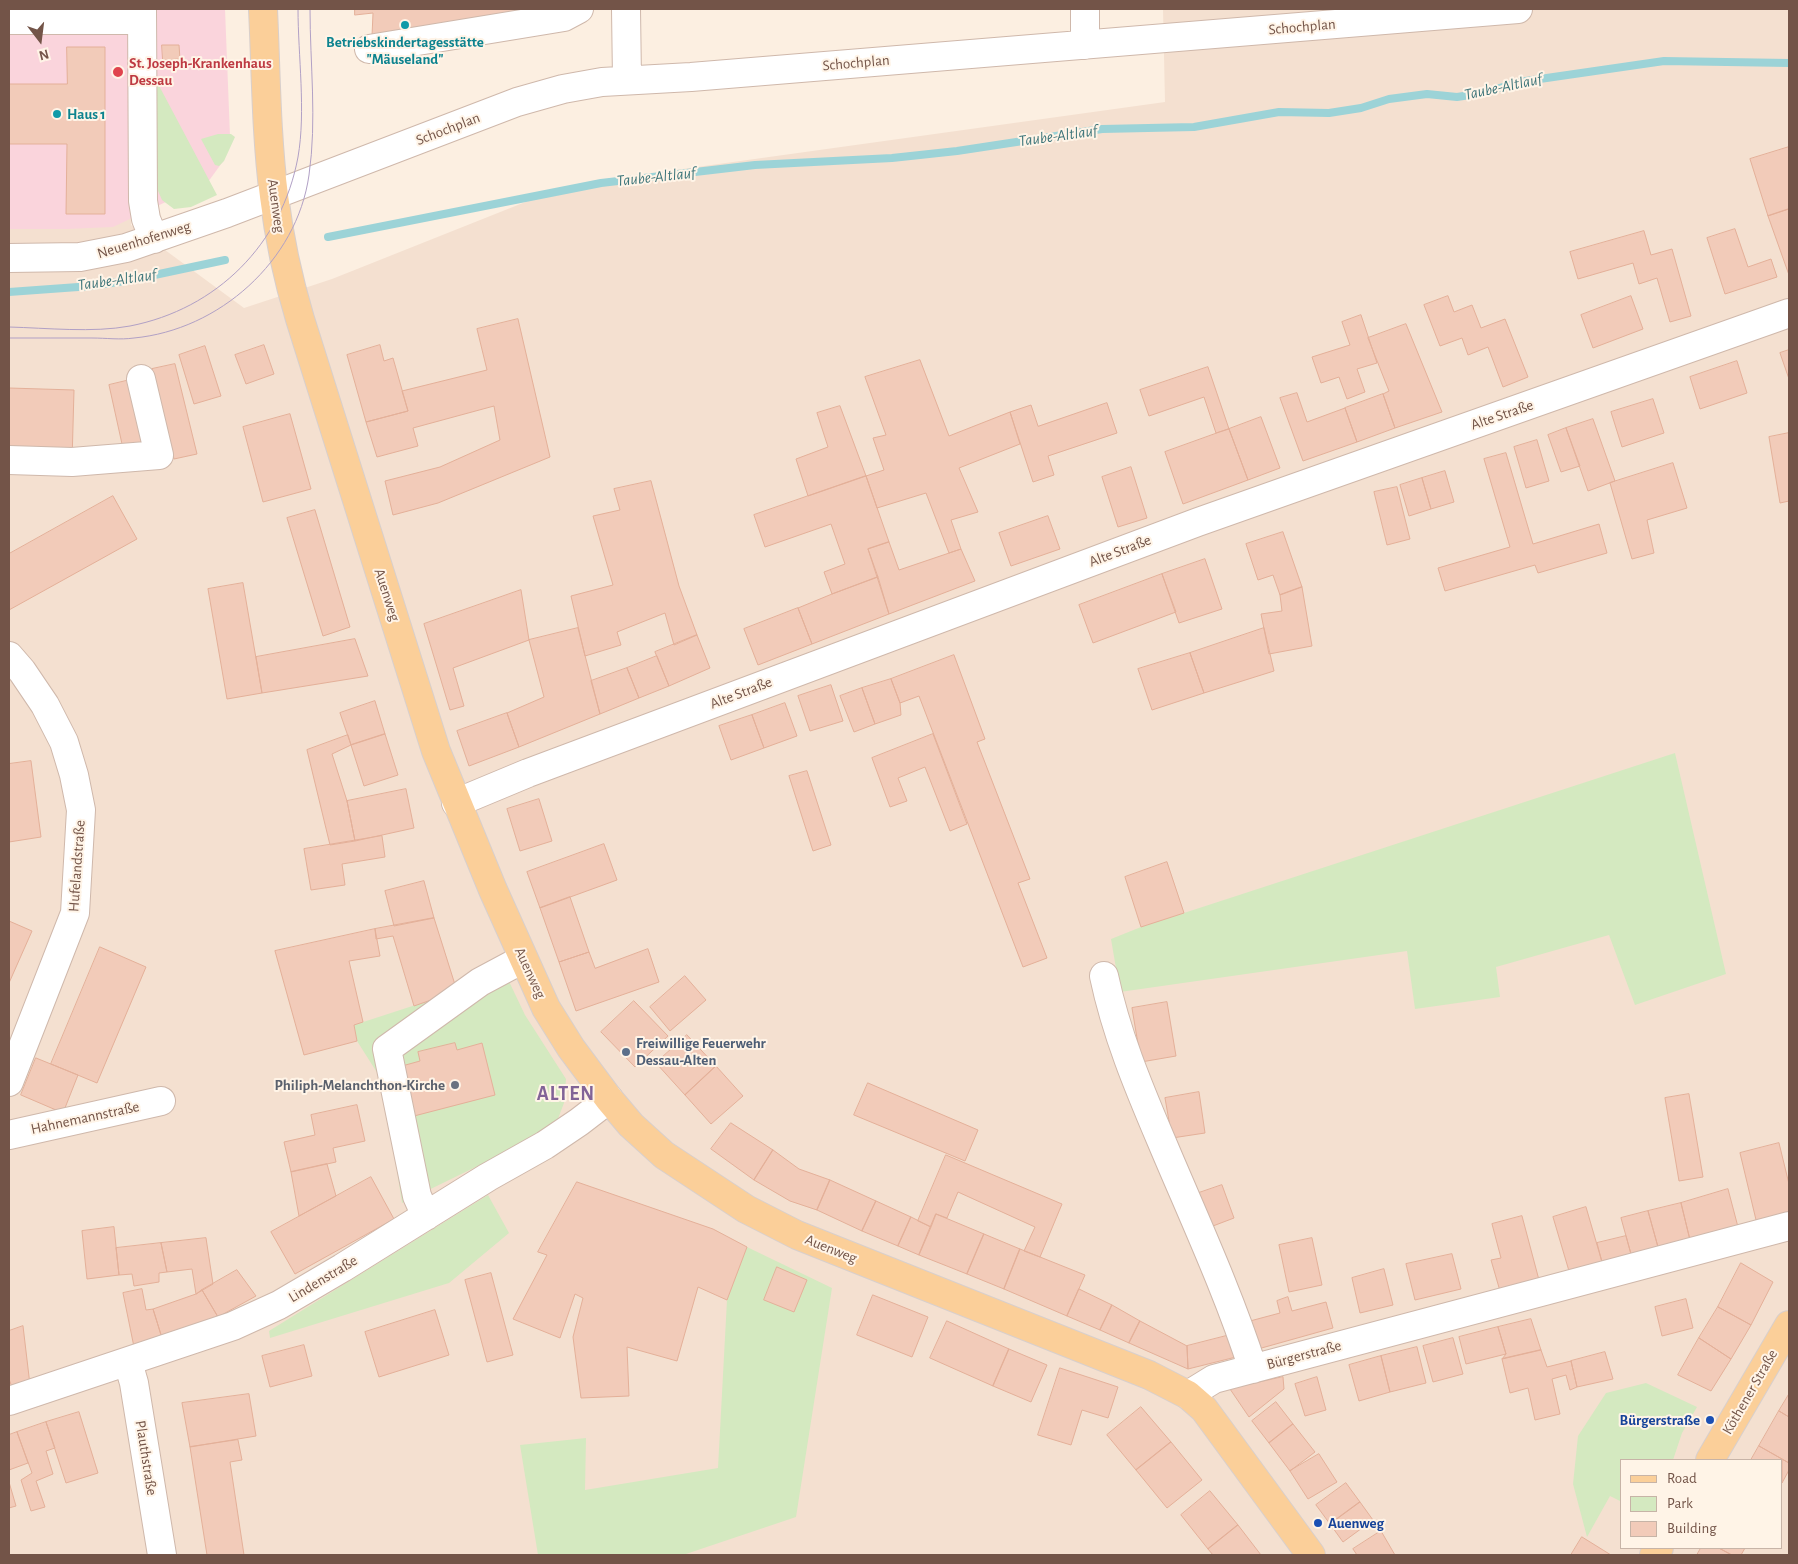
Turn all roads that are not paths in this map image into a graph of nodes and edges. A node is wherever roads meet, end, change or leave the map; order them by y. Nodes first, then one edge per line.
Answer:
1 (263, 9) edge
2 (579, 9) edge
3 (626, 9) edge
4 (1085, 9) edge
5 (1518, 9) edge
6 (142, 15) edge
7 (9, 20) edge
8 (1086, 45) junction
9 (370, 49) dead end
10 (627, 80) junction
11 (274, 196) junction
12 (154, 239) junction
13 (9, 258) edge
14 (1789, 313) edge
15 (141, 379) dead end
16 (9, 460) edge
17 (9, 656) edge
18 (456, 802) junction
19 (522, 959) junction
20 (1104, 976) dead end
21 (9, 1082) edge
22 (608, 1099) junction
23 (161, 1102) dead end
24 (9, 1135) edge
25 (426, 1216) junction
26 (1789, 1226) edge
27 (1789, 1325) edge
28 (128, 1362) junction
29 (1253, 1369) junction
30 (1188, 1394) junction
31 (9, 1401) edge
32 (1711, 1459) edge
33 (162, 1555) edge
34 (1311, 1555) edge

1 - 11 main road, Auenweg
2 - 9 street
3 - 10 street
4 - 8 street
5 - 8 street, Schochplan
6 - 7 street
6 - 12 street
8 - 10 street, Schochplan
10 - 11 street, Schochplan
11 - 12 street, Neuenhofenweg
11 - 18 main road, Auenweg
12 - 13 street, Neuenhofenweg
14 - 18 street, Alte Straße
15 - 16 street
17 - 21 street, Hufelandstraße
18 - 19 main road, Auenweg
19 - 22 main road, Auenweg
19 - 25 street
20 - 29 street, Bürgerstraße
22 - 25 street, Lindenstraße
22 - 30 main road, Auenweg
23 - 24 street, Hahnemannstraße
25 - 28 street, Lindenstraße
26 - 29 street, Bürgerstraße
27 - 32 main road, Köthener Straße
28 - 31 street, Lindenstraße
28 - 33 street, Plauthstraße
29 - 30 street, Bürgerstraße
30 - 34 main road, Auenweg

